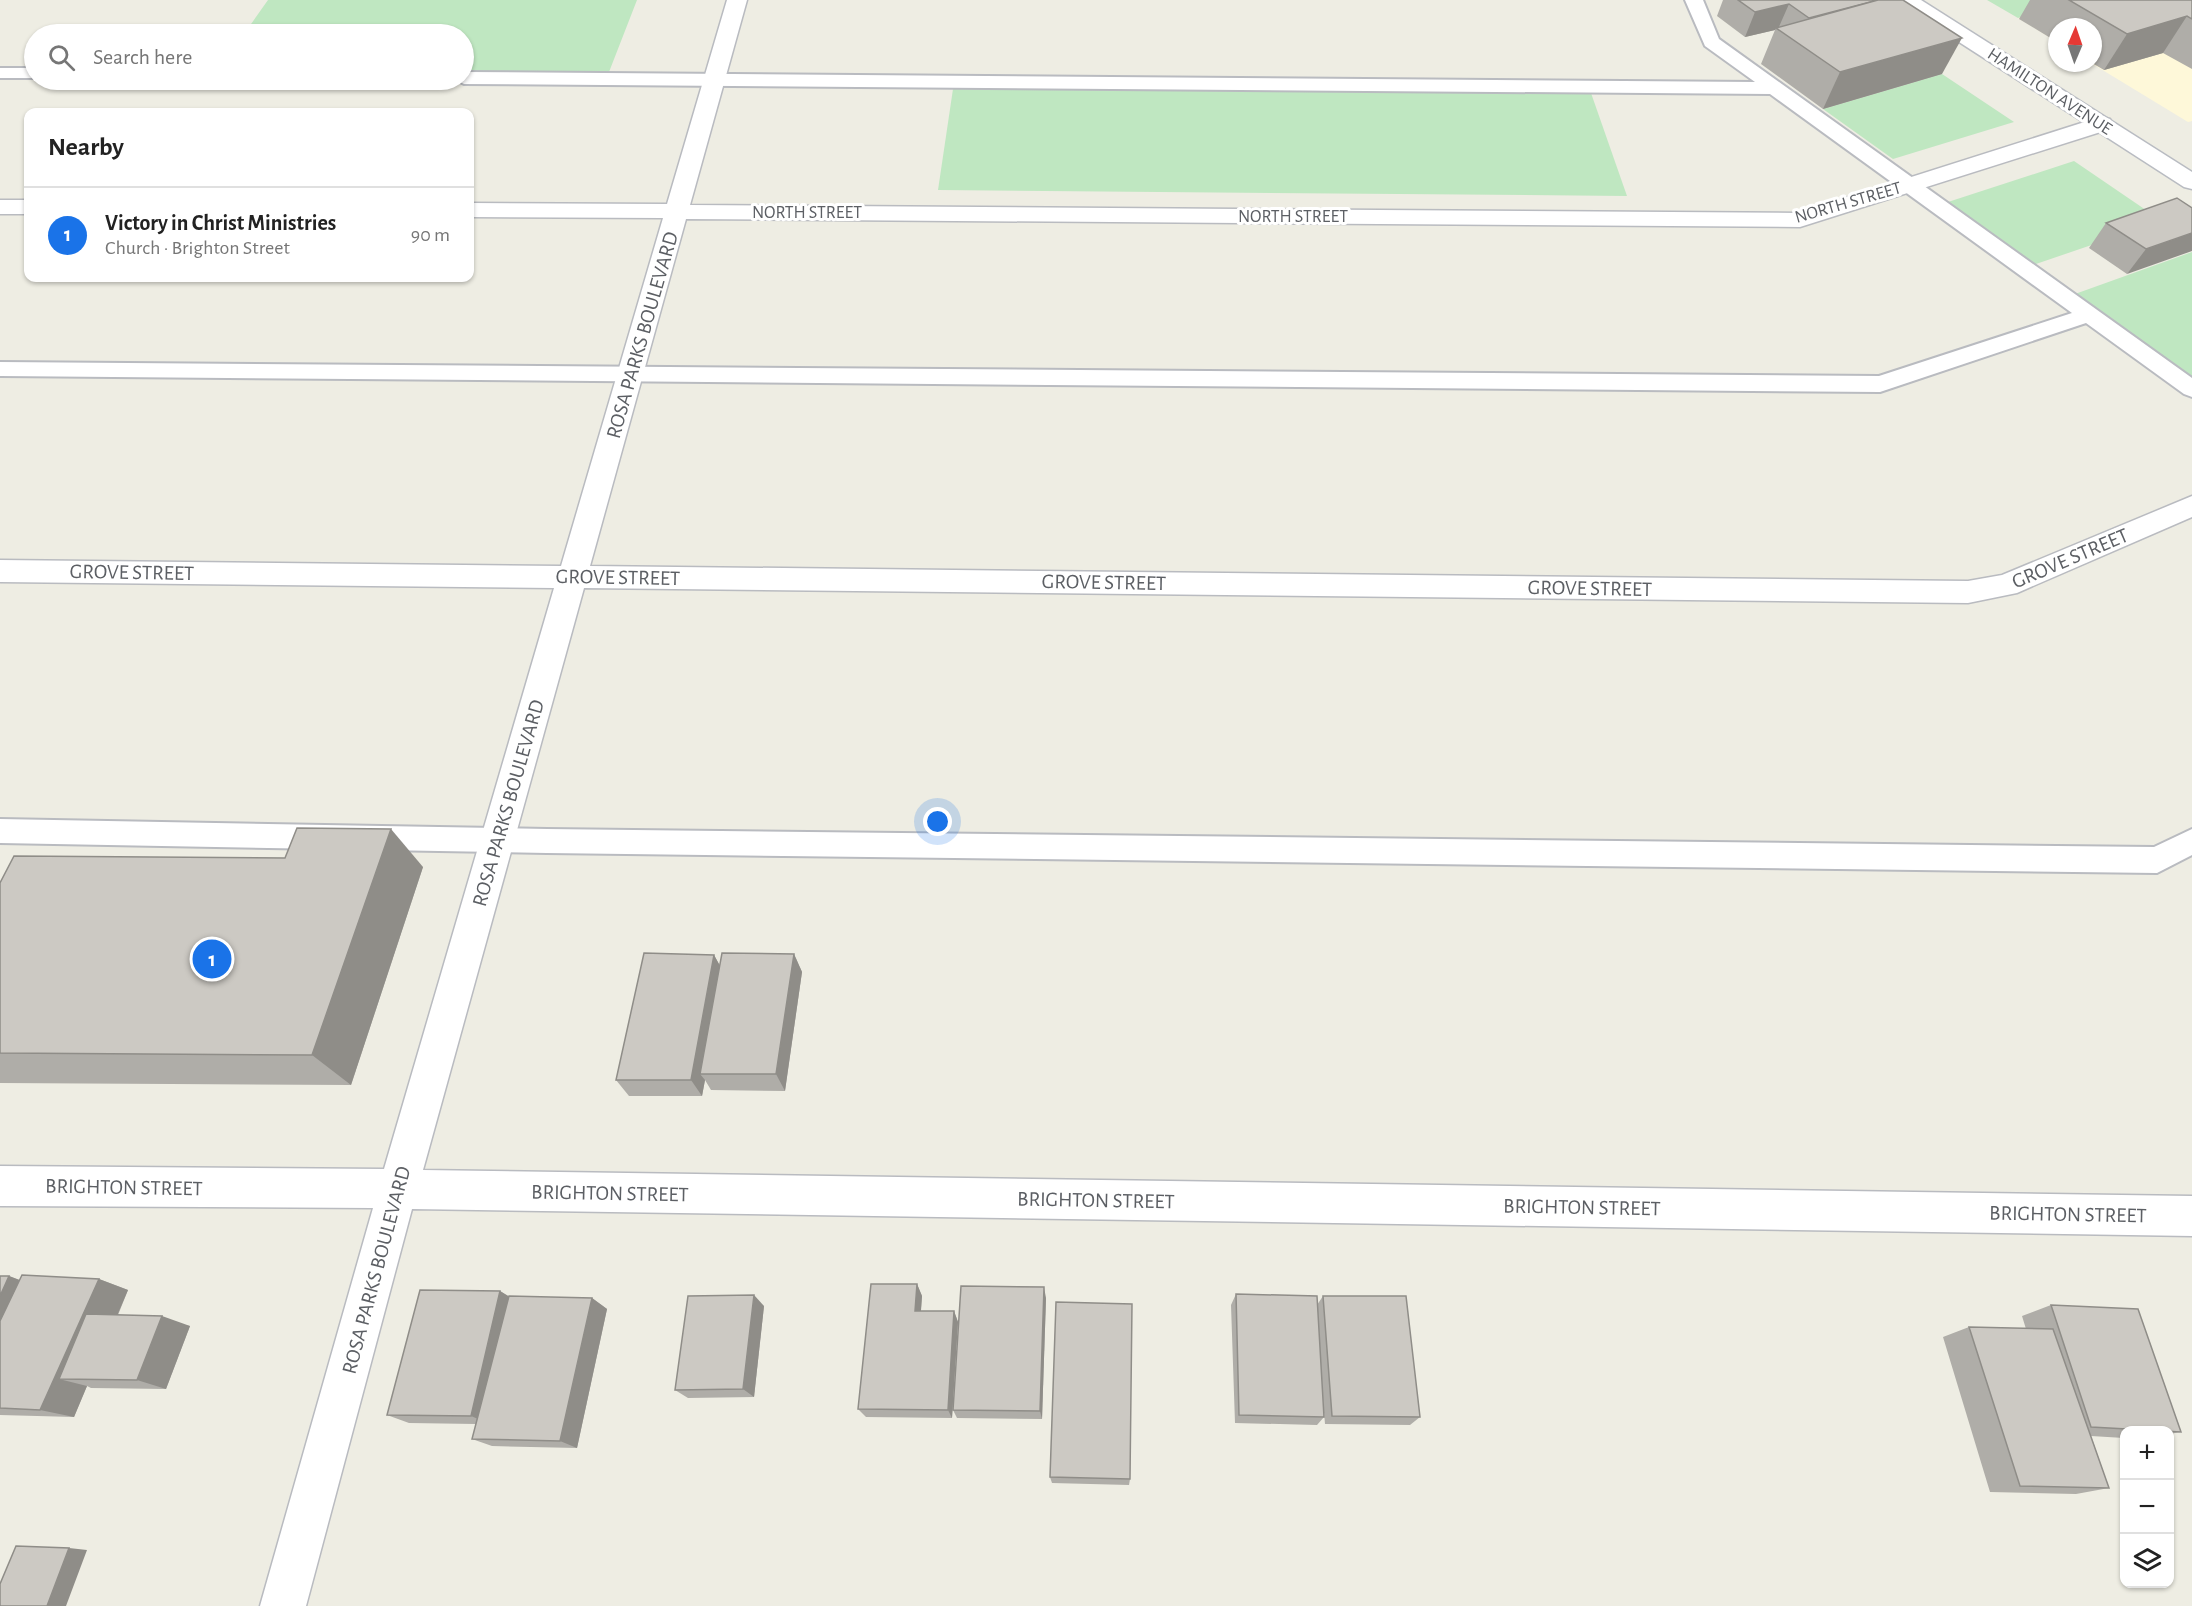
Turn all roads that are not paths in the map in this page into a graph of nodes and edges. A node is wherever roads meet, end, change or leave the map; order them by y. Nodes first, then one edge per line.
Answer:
1 (737, 0) edge
2 (1694, 0) edge
3 (1907, 0) edge
4 (0, 73) edge
5 (24, 73) edge
6 (474, 78) edge
7 (715, 80) junction
8 (1773, 88) junction
9 (2102, 124) junction
10 (2192, 182) edge
11 (1909, 185) junction
12 (0, 207) edge
13 (24, 207) edge
14 (474, 210) edge
15 (678, 211) junction
16 (2091, 314) junction
17 (0, 369) edge
18 (632, 375) junction
19 (2192, 389) edge
20 (2192, 506) edge
21 (0, 571) edge
22 (572, 576) junction
23 (0, 831) edge
24 (498, 840) junction
25 (2192, 841) edge
26 (0, 1186) edge
27 (398, 1189) junction
28 (2192, 1216) edge
29 (283, 1606) edge

1 - 7 street, ROSA PARKS BOULEVARD
2 - 8 lane
3 - 9 street, HAMILTON AVENUE
4 - 5 lane
6 - 7 lane
7 - 8 lane
7 - 15 street, ROSA PARKS BOULEVARD
8 - 11 lane
9 - 10 street, HAMILTON AVENUE
9 - 11 street, NORTH STREET
11 - 15 street, NORTH STREET
11 - 16 lane
12 - 13 street
14 - 15 street, NORTH STREET
15 - 18 street, ROSA PARKS BOULEVARD
16 - 18 lane
16 - 19 lane
17 - 18 lane
18 - 22 street, ROSA PARKS BOULEVARD
20 - 22 street, GROVE STREET
21 - 22 street, GROVE STREET
22 - 24 street, ROSA PARKS BOULEVARD
23 - 24 lane
24 - 25 lane
24 - 27 street, ROSA PARKS BOULEVARD
26 - 27 street, BRIGHTON STREET
27 - 28 street, BRIGHTON STREET
27 - 29 street, ROSA PARKS BOULEVARD

